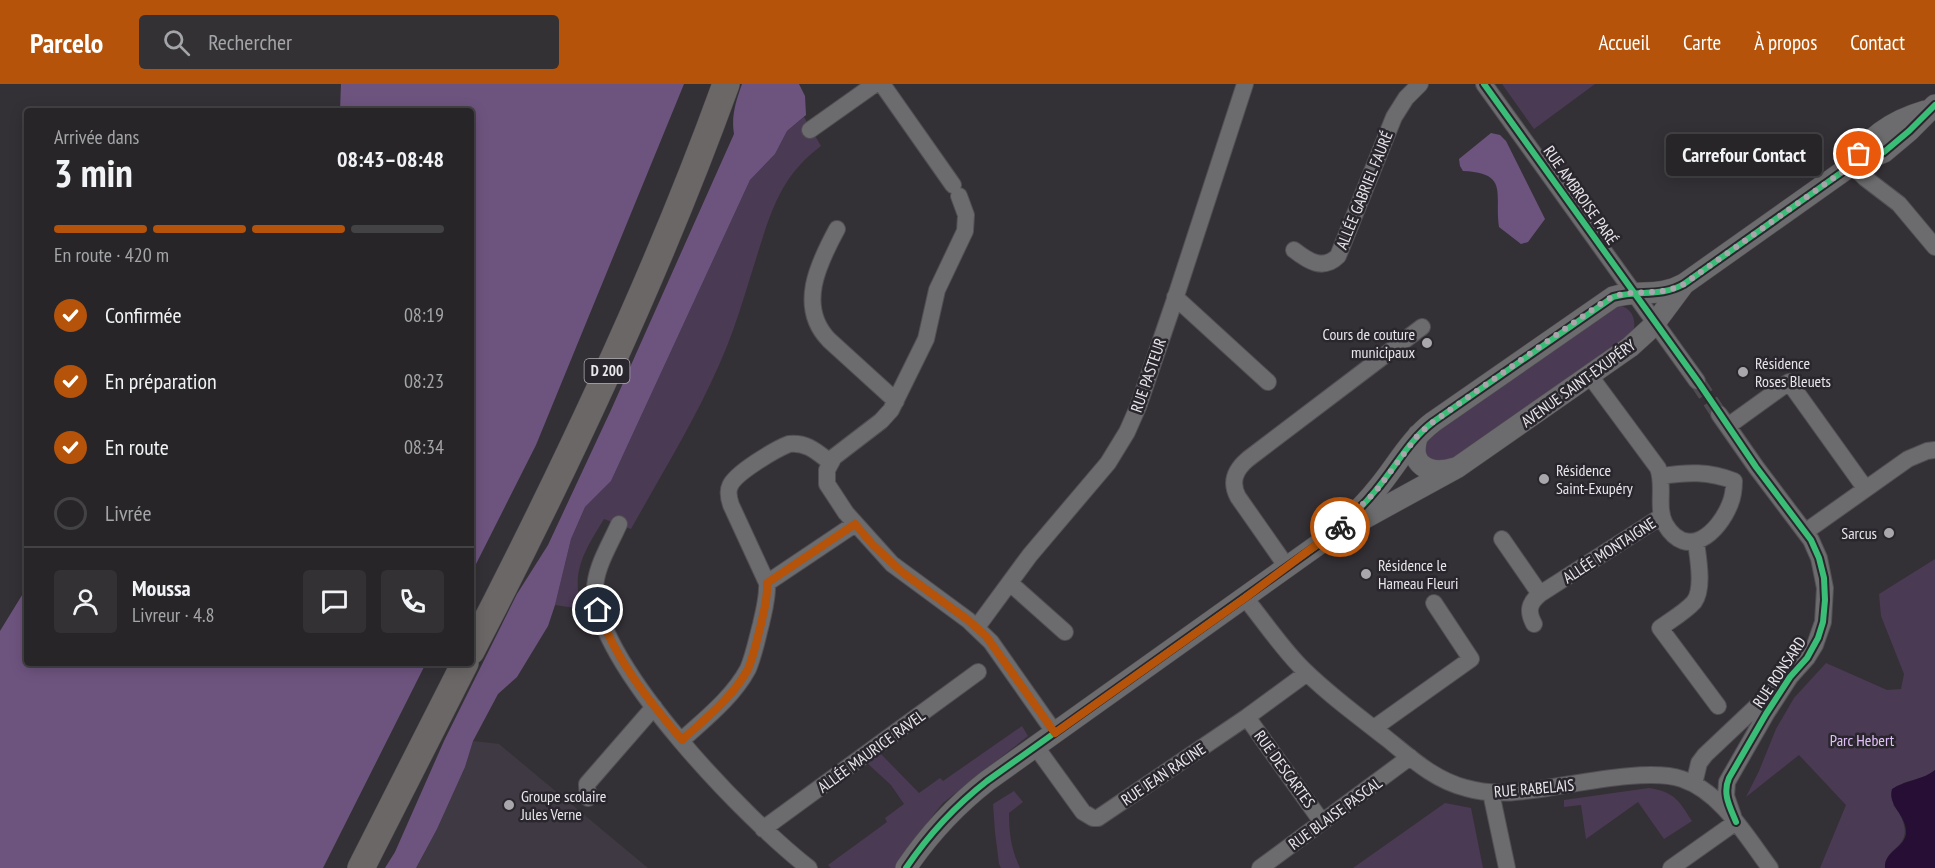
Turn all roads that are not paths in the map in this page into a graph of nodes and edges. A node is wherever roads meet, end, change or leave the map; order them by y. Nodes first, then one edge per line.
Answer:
1 (708, 84) edge
2 (726, 84) edge
3 (875, 84) edge
4 (882, 84) edge
5 (1245, 84) edge
6 (1420, 84) edge
7 (1484, 84) edge
8 (1932, 108) edge
9 (810, 130) dead end
10 (1852, 165) junction
11 (837, 229) dead end
12 (1935, 247) edge
13 (1294, 250) dead end
14 (1684, 284) junction
15 (1634, 293) junction
16 (1175, 297) junction
17 (1656, 322) junction
18 (1422, 327) dead end
19 (1590, 376) junction
20 (1697, 381) tunnel mouth
21 (1268, 382) dead end
22 (896, 401) junction
23 (1418, 435) junction
24 (1935, 450) edge
25 (830, 462) junction
26 (1458, 467) junction
27 (1756, 467) junction
28 (1661, 476) junction
29 (1734, 481) junction
30 (1865, 488) junction
31 (1662, 516) junction
32 (619, 524) dead end
33 (855, 524) junction
34 (1805, 532) junction
35 (1502, 540) dead end
36 (1322, 542) junction
37 (1696, 542) junction
38 (1287, 567) junction
39 (767, 583) junction
40 (1010, 583) junction
41 (1540, 594) junction
42 (1245, 598) junction
43 (1434, 603) dead end
44 (474, 607) edge
45 (1533, 624) dead end
46 (977, 627) junction
47 (1065, 632) dead end
48 (474, 645) edge
49 (444, 666) edge
50 (463, 666) edge
51 (978, 672) dead end
52 (1307, 673) junction
53 (1790, 677) junction
54 (1718, 706) dead end
55 (654, 707) junction
56 (1247, 717) junction
57 (1374, 728) junction
58 (1055, 733) junction
59 (682, 740) junction
60 (1036, 747) junction
61 (1410, 757) junction
62 (1694, 784) junction
63 (1491, 793) junction
64 (588, 798) dead end
65 (1322, 822) junction
66 (1736, 822) junction
67 (763, 829) junction
68 (343, 868) edge
69 (361, 868) edge
70 (808, 868) edge
71 (906, 868) edge
72 (1260, 868) edge
73 (1507, 868) edge
74 (1671, 868) edge
75 (1770, 868) edge

1 - 44 main road, D 200
2 - 48 main road, D 200
3 - 9 street
4 - 22 street
5 - 16 street, RUE PASTEUR
6 - 13 street, ALLÉE GABRIEL FAURÉ
7 - 15 street, RUE AMBROISE PARÉ
8 - 10 street, AVENUE SAINT-EXUPÉRY
10 - 12 street
10 - 14 street, AVENUE SAINT-EXUPÉRY
11 - 22 street
14 - 15 street, AVENUE SAINT-EXUPÉRY
14 - 17 street, AVENUE SAINT-EXUPÉRY
15 - 17 street, RUE AMBROISE PARÉ
15 - 23 street, AVENUE SAINT-EXUPÉRY
16 - 21 street
16 - 40 street, RUE PASTEUR
17 - 19 street, AVENUE SAINT-EXUPÉRY
17 - 20 street
18 - 38 street
19 - 26 street, AVENUE SAINT-EXUPÉRY
19 - 28 street
22 - 25 street
23 - 26 street
23 - 36 street, AVENUE SAINT-EXUPÉRY
24 - 30 street
25 - 33 street
25 - 39 street
26 - 36 street, AVENUE SAINT-EXUPÉRY
27 - 29 street
27 - 30 street, RUE RONSARD
27 - 34 street, RUE RONSARD
28 - 29 street
28 - 31 street, ALLÉE MONTAIGNE
29 - 37 street
30 - 34 street
31 - 37 street
31 - 41 street, ALLÉE MONTAIGNE
32 - 55 street
33 - 39 street
33 - 46 street
34 - 53 street, RUE RONSARD
35 - 41 street
36 - 38 street, AVENUE SAINT-EXUPÉRY
37 - 54 street
38 - 42 street, AVENUE SAINT-EXUPÉRY
39 - 59 street
40 - 46 street, RUE PASTEUR
40 - 47 street
41 - 45 street
42 - 52 street, RUE RABELAIS
42 - 58 street, AVENUE SAINT-EXUPÉRY
43 - 57 street
46 - 58 street
49 - 68 main road
50 - 69 main road
51 - 67 street, ALLÉE MAURICE RAVEL
52 - 56 street, RUE JEAN RACINE
52 - 57 street, RUE RABELAIS
53 - 62 street, RUE RONSARD
53 - 66 street, RUE RONSARD
55 - 59 street
55 - 64 street
56 - 60 street, RUE JEAN RACINE
56 - 65 street, RUE DESCARTES
57 - 61 street, RUE RABELAIS
58 - 60 street, AVENUE SAINT-EXUPÉRY
59 - 67 street
60 - 71 street, AVENUE SAINT-EXUPÉRY
61 - 63 street, RUE RABELAIS
61 - 65 street, RUE BLAISE PASCAL
62 - 63 street, RUE RABELAIS
62 - 66 street, RUE RABELAIS
63 - 73 street
65 - 72 street, RUE BLAISE PASCAL
66 - 74 street
66 - 75 street
67 - 70 street

